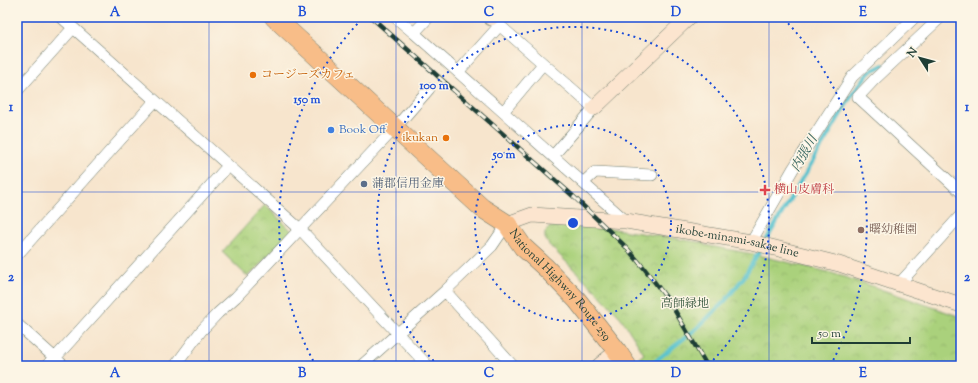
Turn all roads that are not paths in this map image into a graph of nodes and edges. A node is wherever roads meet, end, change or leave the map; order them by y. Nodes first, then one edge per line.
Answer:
1 (61, 17) edge
2 (274, 17) edge
3 (395, 17) edge
4 (429, 17) edge
5 (689, 17) edge
6 (915, 17) edge
7 (941, 17) edge
8 (493, 19) edge
9 (73, 28) junction
10 (414, 33) junction
11 (543, 64) junction
12 (458, 72) junction
13 (429, 89) dead end
14 (17, 91) edge
15 (155, 101) junction
16 (594, 108) junction
17 (503, 112) junction
18 (395, 128) junction
19 (553, 156) junction
20 (228, 166) junction
21 (652, 175) dead end
22 (583, 183) junction
23 (961, 192) edge
24 (961, 215) edge
25 (626, 221) junction
26 (507, 224) junction
27 (300, 229) junction
28 (753, 242) junction
29 (17, 255) edge
30 (899, 284) junction
31 (445, 290) junction
32 (961, 305) edge
33 (17, 324) edge
34 (398, 333) junction
35 (622, 359) edge
36 (60, 362) edge
37 (46, 366) edge
38 (175, 366) edge
39 (361, 366) edge
40 (428, 366) edge
41 (513, 366) edge
42 (599, 366) edge

1 - 9 street
2 - 18 highway, National Highway Route 259
3 - 10 street
4 - 10 street
5 - 16 main road
6 - 28 street
7 - 23 street
8 - 11 street
8 - 12 street
9 - 14 street
9 - 15 street
10 - 12 street
11 - 16 street
11 - 17 street
12 - 17 street
13 - 18 street
15 - 20 street
15 - 29 street
16 - 19 street
17 - 19 street
18 - 26 highway, National Highway Route 259
18 - 27 street
19 - 22 street
20 - 27 street
20 - 36 street
21 - 22 street
22 - 25 street
24 - 30 street
25 - 26 main road, ikobe-minami-sakae line
25 - 28 main road, ikobe-minami-sakae line
26 - 31 street
26 - 35 highway, National Highway Route 259
27 - 34 street
27 - 38 street
28 - 30 main road, ikobe-minami-sakae line
30 - 32 main road, ikobe-minami-sakae line
31 - 34 street
31 - 41 street
33 - 36 street
34 - 39 street
34 - 40 street
35 - 42 main road
36 - 37 street

